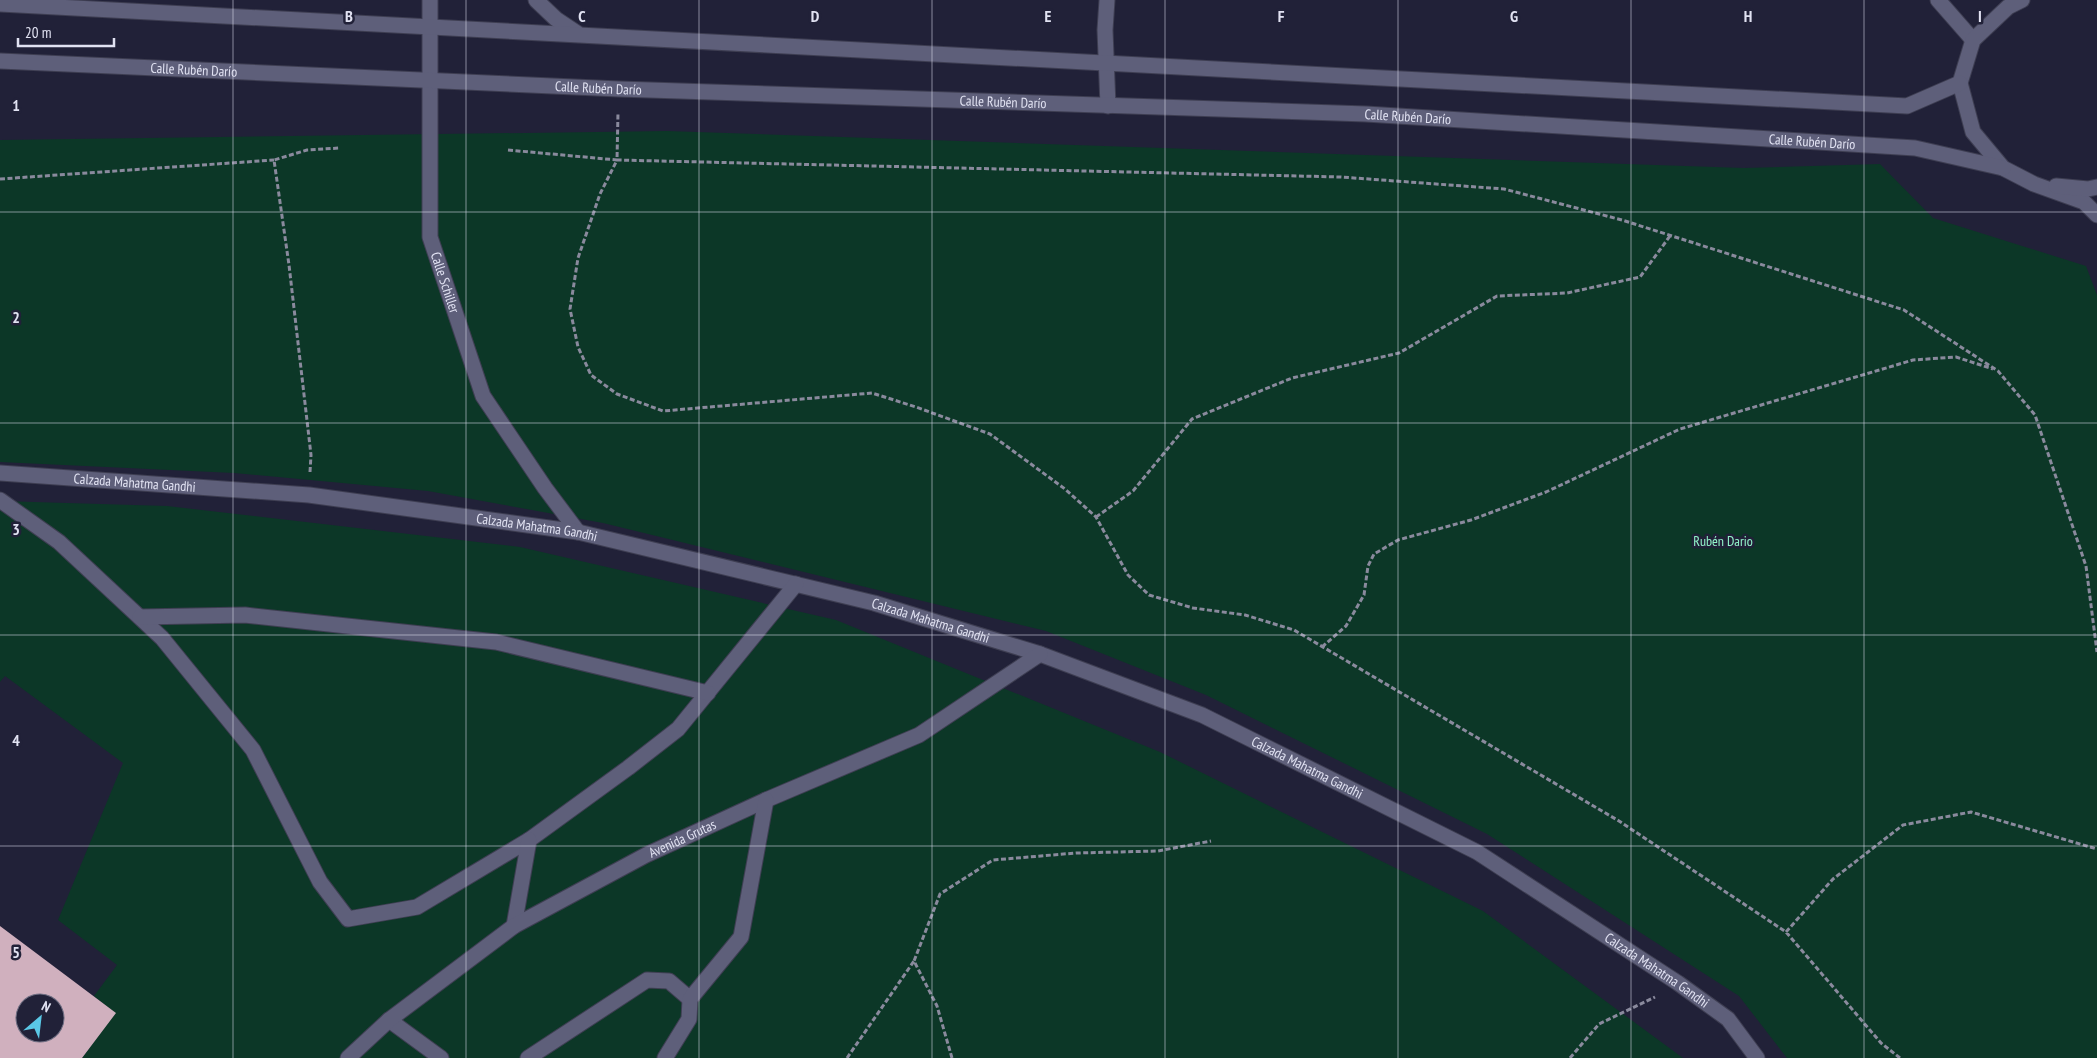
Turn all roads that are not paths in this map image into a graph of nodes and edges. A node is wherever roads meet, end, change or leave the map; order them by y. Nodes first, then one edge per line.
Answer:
1 (536, 0) edge
2 (1107, 0) edge
3 (1938, 0) edge
4 (2022, 0) edge
5 (430, 2) edge
6 (0, 4) edge
7 (2004, 4) edge
8 (430, 27) junction
9 (578, 34) junction
10 (1973, 40) junction
11 (0, 60) edge
12 (1108, 62) junction
13 (430, 81) junction
14 (1960, 83) junction
15 (1108, 106) junction
16 (2003, 168) junction
17 (2034, 184) junction
18 (2097, 187) edge
19 (2097, 215) edge
20 (0, 473) edge
21 (0, 500) edge
22 (578, 532) junction
23 (796, 584) junction
24 (140, 617) junction
25 (1040, 654) junction
26 (708, 693) junction
27 (766, 800) junction
28 (529, 840) junction
29 (514, 926) junction
30 (690, 999) junction
31 (389, 1020) junction
32 (348, 1058) edge
33 (441, 1058) edge
34 (528, 1058) edge
35 (664, 1058) edge
36 (1756, 1058) edge

1 - 9 street
2 - 12 street
3 - 10 street
4 - 7 street
5 - 8 street, Calle Schiller
6 - 8 street
7 - 10 street
8 - 9 street
8 - 13 street, Calle Schiller
9 - 12 street
10 - 14 street
11 - 13 street, Calle Rubén Darío
12 - 14 street
12 - 15 street
13 - 15 street, Calle Rubén Darío
13 - 22 street, Calle Schiller
14 - 16 street
15 - 16 street, Calle Rubén Darío
16 - 17 street
17 - 18 street
17 - 19 street
20 - 22 street, Calzada Mahatma Gandhi
21 - 24 street
22 - 23 street, Calzada Mahatma Gandhi
23 - 25 street, Calzada Mahatma Gandhi
23 - 26 street
24 - 26 street
24 - 28 street
25 - 27 street, Avenida Grutas
25 - 36 street, Calzada Mahatma Gandhi
26 - 28 street
27 - 29 street, Avenida Grutas
27 - 30 street
28 - 29 street
29 - 31 street, Avenida Grutas
30 - 34 street
30 - 35 street
31 - 32 street, Avenida Grutas
31 - 33 street

